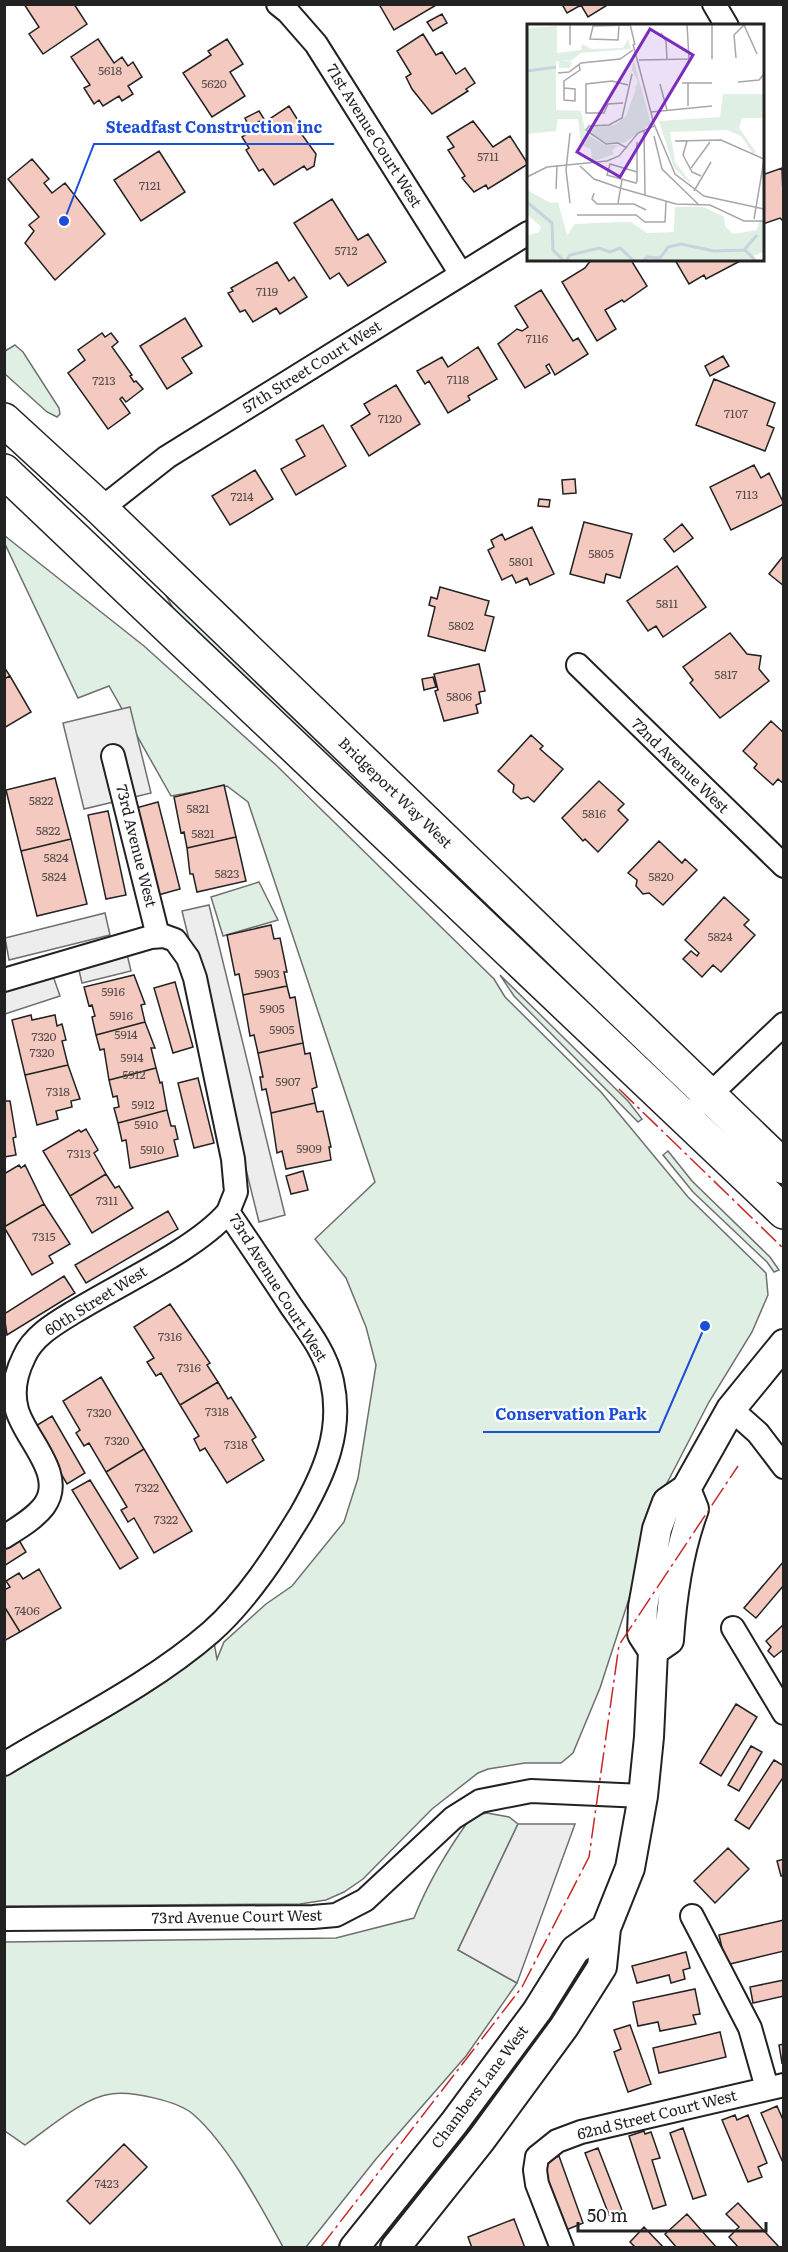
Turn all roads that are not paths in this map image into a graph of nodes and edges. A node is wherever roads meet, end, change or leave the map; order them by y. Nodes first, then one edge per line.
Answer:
1 (278, 4) edge
2 (714, 4) edge
3 (726, 24) edge
4 (527, 234) edge
5 (461, 274) junction
6 (4, 420) edge
7 (8, 477) edge
8 (101, 509) junction
9 (178, 638) junction
10 (578, 665) dead end
11 (113, 756) dead end
12 (783, 866) edge
13 (158, 936) junction
14 (4, 980) edge
15 (783, 1024) edge
16 (709, 1096) junction
17 (683, 1119) junction
18 (783, 1167) edge
19 (228, 1212) junction
20 (783, 1212) edge
21 (783, 1344) edge
22 (730, 1408) junction
23 (783, 1467) edge
24 (4, 1537) edge
25 (733, 1628) dead end
26 (783, 1713) edge
27 (4, 1764) edge
28 (643, 1796) junction
29 (692, 1916) dead end
30 (4, 1919) edge
31 (606, 1928) junction
32 (775, 2087) edge
33 (354, 2247) edge
34 (395, 2247) edge
35 (562, 2247) edge

1 - 5 street, 71st Avenue Court West
2 - 3 street
4 - 5 street, 57th Street Court West
5 - 8 street, 57th Street Court West
6 - 8 main road, Bridgeport Way West
7 - 8 main road
7 - 9 main road
8 - 9 main road
8 - 16 main road, Bridgeport Way West
9 - 17 main road
10 - 12 street, 72nd Avenue West
11 - 13 street, 73rd Avenue West
13 - 14 street
13 - 19 street, 73rd Avenue Court West
15 - 16 street
16 - 17 street
16 - 18 main road, Bridgeport Way West
17 - 20 main road
19 - 24 street, 60th Street West
19 - 27 street, 73rd Avenue Court West
21 - 22 street, Chambers Lane West
22 - 23 street
22 - 28 street, Chambers Lane West
25 - 26 street
28 - 30 street, 73rd Avenue Court West
28 - 31 street, Chambers Lane West
29 - 32 street
31 - 33 street, Chambers Lane West
31 - 34 street, Chambers Lane West
32 - 35 street, 62nd Street Court West

